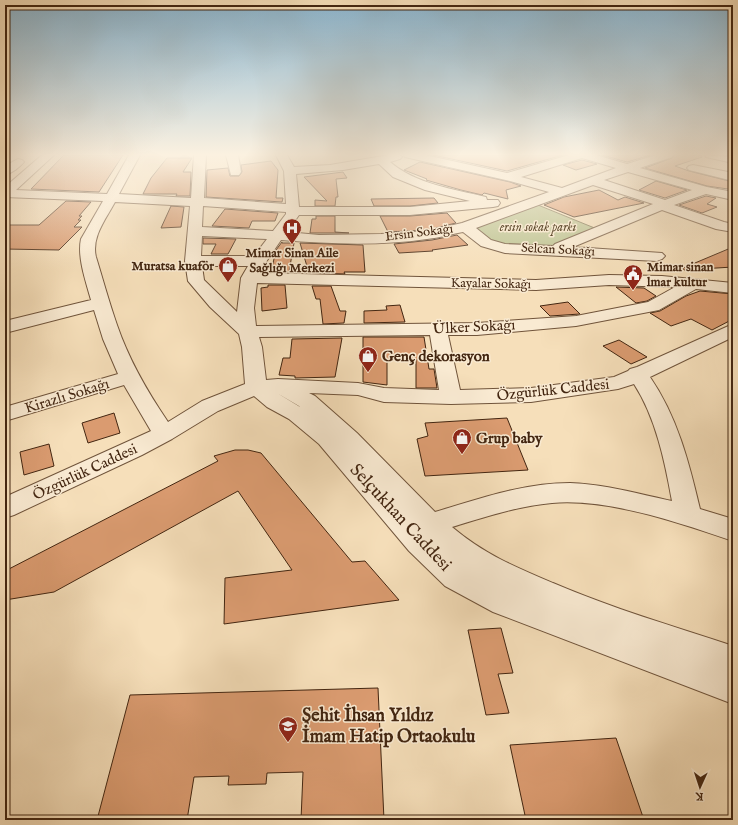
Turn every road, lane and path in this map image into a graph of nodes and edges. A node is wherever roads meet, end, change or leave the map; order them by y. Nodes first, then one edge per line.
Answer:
1 (14, 194) edge
2 (114, 194) edge
3 (198, 194) edge
4 (291, 194) edge
5 (455, 194) edge
6 (559, 194) edge
7 (630, 194) edge
8 (695, 194) edge
9 (721, 194) edge
10 (733, 196) edge
11 (111, 199) junction
12 (198, 202) junction
13 (493, 203) junction
14 (663, 205) junction
15 (520, 207) junction
16 (292, 210) junction
17 (466, 227) junction
18 (733, 228) edge
19 (195, 231) junction
20 (278, 236) junction
21 (556, 249) junction
22 (657, 256) dead end
23 (193, 261) junction
24 (258, 261) junction
25 (249, 278) junction
26 (694, 284) junction
27 (733, 288) edge
28 (100, 303) junction
29 (5, 327) edge
30 (438, 329) junction
31 (733, 330) edge
32 (715, 339) junction
33 (250, 340) junction
34 (733, 349) edge
35 (637, 373) junction
36 (130, 377) junction
37 (270, 391) junction
38 (384, 395) junction
39 (451, 397) junction
40 (307, 401) junction
41 (5, 414) edge
42 (164, 434) junction
43 (5, 508) edge
44 (688, 515) junction
45 (430, 524) junction
46 (733, 530) edge
47 (733, 662) edge
48 (733, 687) edge

1 - 11 street
2 - 11 street
3 - 12 street
4 - 16 street
5 - 13 street
6 - 15 street, Ersin Sokağı
7 - 14 street
8 - 14 street
9 - 10 street
11 - 12 street
11 - 28 street
12 - 16 street
12 - 19 street
13 - 15 street
13 - 16 street
14 - 18 street
14 - 21 street
15 - 17 street, Ersin Sokağı
16 - 20 street
17 - 20 street, Ersin Sokağı
17 - 21 street, Selcan Sokağı
19 - 20 street, Ersin Sokağı
19 - 23 street
20 - 24 street
21 - 22 street, Selcan Sokağı
23 - 24 street
23 - 33 street
24 - 25 street
25 - 26 street, Kayalar Sokağı
25 - 33 street
26 - 27 street, Kayalar Sokağı
26 - 30 street, Ülker Sokağı
28 - 29 street
28 - 36 street
30 - 33 street, Ülker Sokağı
30 - 39 street
31 - 32 street, Özgürlük Caddesi
32 - 34 street
32 - 35 street, Özgürlük Caddesi
33 - 37 street
35 - 39 street, Özgürlük Caddesi
35 - 44 street
36 - 41 street, Kirazlı Sokağı
36 - 42 street
37 - 38 street, Özgürlük Caddesi
37 - 40 street, Özgürlük Caddesi
37 - 42 street, Özgürlük Caddesi
37 - 48 street, Selçukhan Caddesi
38 - 39 street, Özgürlük Caddesi
38 - 40 street, Özgürlük Caddesi
40 - 45 street, Selçukhan Caddesi
42 - 43 street, Özgürlük Caddesi
44 - 45 street
44 - 46 street
45 - 47 street, Selçukhan Caddesi

